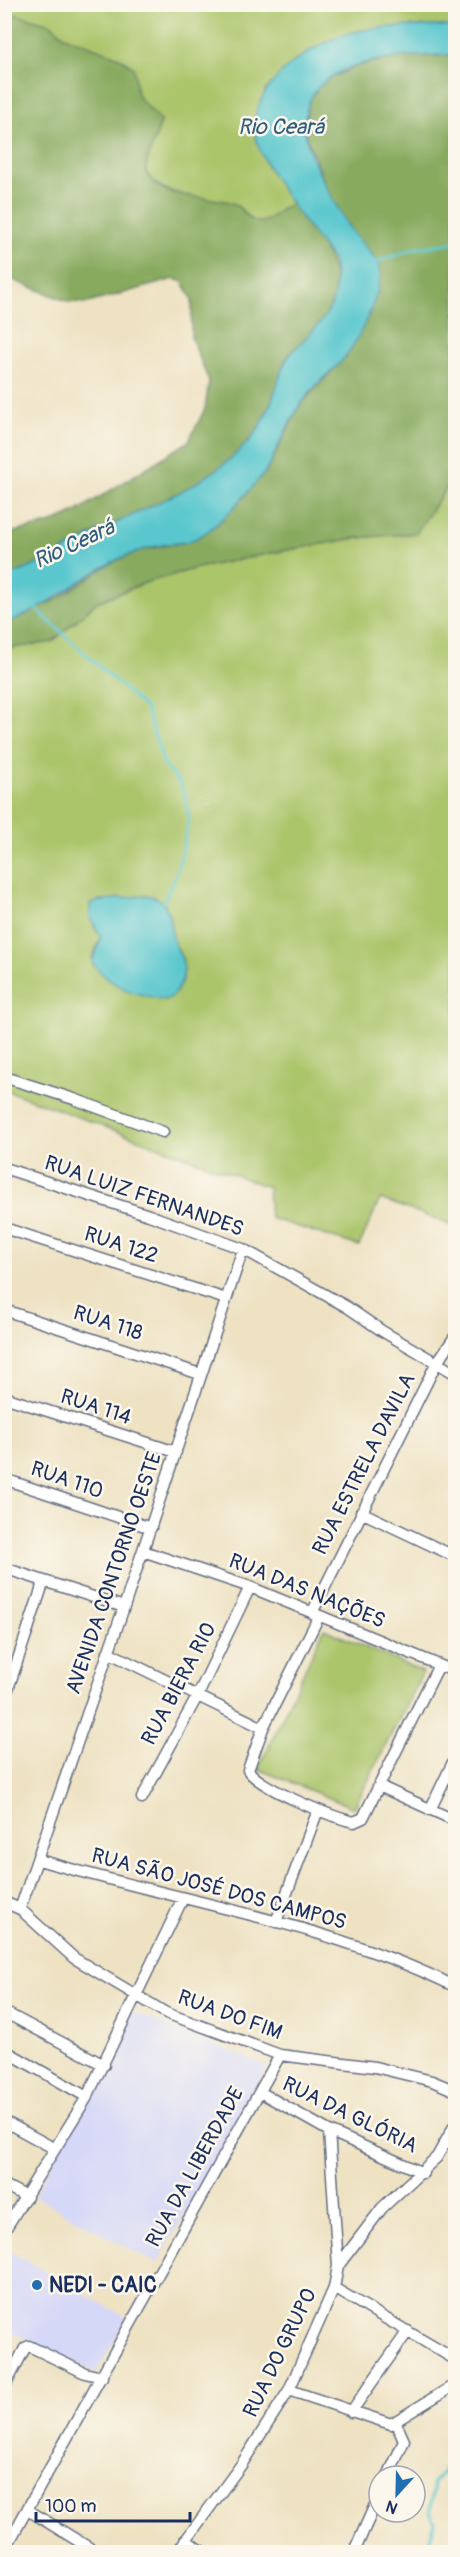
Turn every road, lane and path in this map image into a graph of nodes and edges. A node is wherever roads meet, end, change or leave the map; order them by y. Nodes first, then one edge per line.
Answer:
1 (4, 1077) edge
2 (163, 1132) dead end
3 (4, 1168) edge
4 (4, 1228) edge
5 (243, 1249) junction
6 (226, 1299) junction
7 (4, 1310) edge
8 (456, 1335) edge
9 (436, 1364) junction
10 (200, 1374) junction
11 (456, 1374) edge
12 (4, 1397) edge
13 (176, 1452) junction
14 (4, 1479) edge
15 (361, 1512) junction
16 (151, 1528) junction
17 (143, 1551) junction
18 (456, 1557) edge
19 (4, 1568) edge
20 (44, 1581) junction
21 (250, 1587) junction
22 (124, 1607) junction
23 (316, 1614) junction
24 (108, 1652) junction
25 (439, 1665) junction
26 (456, 1672) edge
27 (198, 1695) junction
28 (4, 1701) edge
29 (263, 1728) junction
30 (456, 1756) edge
31 (379, 1786) junction
32 (142, 1798) dead end
33 (318, 1810) junction
34 (430, 1810) junction
35 (456, 1821) edge
36 (39, 1860) junction
37 (183, 1898) junction
38 (4, 1902) edge
39 (20, 1909) junction
40 (276, 1922) junction
41 (456, 1987) edge
42 (136, 1995) junction
43 (8, 2014) dead end
44 (4, 2050) edge
45 (280, 2055) junction
46 (104, 2065) junction
47 (456, 2091) edge
48 (260, 2092) junction
49 (87, 2097) junction
50 (4, 2121) edge
51 (456, 2123) edge
52 (329, 2131) junction
53 (55, 2149) junction
54 (423, 2173) junction
55 (4, 2185) edge
56 (27, 2197) junction
57 (4, 2231) edge
58 (338, 2266) junction
59 (334, 2288) junction
60 (408, 2331) junction
61 (456, 2360) edge
62 (102, 2377) junction
63 (6, 2383) edge
64 (456, 2384) edge
65 (289, 2390) junction
66 (351, 2412) junction
67 (396, 2423) junction
68 (393, 2464) edge
69 (28, 2510) junction
70 (367, 2523) edge
71 (185, 2541) junction
72 (4, 2551) edge
73 (96, 2553) edge
74 (177, 2553) edge
75 (204, 2553) edge
76 (354, 2553) edge

1 - 2 street
3 - 5 street, RUA LUIZ FERNANDES
4 - 6 street, RUA 122
5 - 6 street, AVENIDA CONTORNO OESTE
5 - 9 street, RUA LUIZ FERNANDES
6 - 10 street, AVENIDA CONTORNO OESTE
7 - 10 street, RUA 118
8 - 9 street, RUA ESTRELA DAVILA
9 - 11 street, RUA LUIZ FERNANDES
9 - 15 street, RUA ESTRELA DAVILA
10 - 13 street, AVENIDA CONTORNO OESTE
12 - 13 street, RUA 114
13 - 16 street, AVENIDA CONTORNO OESTE
14 - 16 street, RUA 110
15 - 18 street
15 - 23 street, RUA ESTRELA DAVILA
16 - 17 street, AVENIDA CONTORNO OESTE
17 - 21 street, RUA DAS NAÇÕES
17 - 22 street, AVENIDA CONTORNO OESTE
19 - 20 street
20 - 22 street
20 - 28 street
21 - 23 street, RUA DAS NAÇÕES
21 - 27 street, RUA BIERA RIO
22 - 24 street, AVENIDA CONTORNO OESTE
23 - 25 street, RUA DAS NAÇÕES
23 - 29 street, RUA ESTRELA DAVILA
24 - 27 street
24 - 36 street, AVENIDA CONTORNO OESTE
25 - 26 street, RUA DAS NAÇÕES
25 - 31 street
27 - 29 street
27 - 32 street, RUA BIERA RIO
29 - 33 street, RUA ESTRELA DAVILA
30 - 34 street
31 - 33 street
31 - 34 street
33 - 40 street
34 - 35 street
36 - 37 street, RUA SÃO JOSÉ DOS CAMPOS
36 - 39 street, AVENIDA CONTORNO OESTE
37 - 40 street, RUA SÃO JOSÉ DOS CAMPOS
37 - 42 street
38 - 39 street, RUA DO FIM
39 - 42 street, RUA DO FIM
40 - 41 street, RUA SÃO JOSÉ DOS CAMPOS
42 - 45 street, RUA DO FIM
42 - 46 street
43 - 46 street
44 - 49 street
45 - 47 street, RUA DO FIM
45 - 48 street, RUA DA LIBERDADE
46 - 49 street
48 - 52 street, RUA DA GLÓRIA
48 - 62 street, RUA DA LIBERDADE
49 - 53 street
50 - 53 street
51 - 54 street
52 - 54 street, RUA DA GLÓRIA
52 - 58 street
53 - 56 street
54 - 58 street
55 - 56 street
56 - 57 street
58 - 59 street, RUA DO GRUPO
59 - 60 street
59 - 65 street, RUA DO GRUPO
60 - 61 street
60 - 66 street
62 - 63 street
62 - 69 street, RUA DA LIBERDADE
64 - 67 street
65 - 66 street
65 - 71 street, RUA DO GRUPO
66 - 67 street
67 - 68 street
69 - 72 street, RUA DA LIBERDADE
69 - 73 street
70 - 76 street
71 - 74 street, RUA DO GRUPO
71 - 75 street

